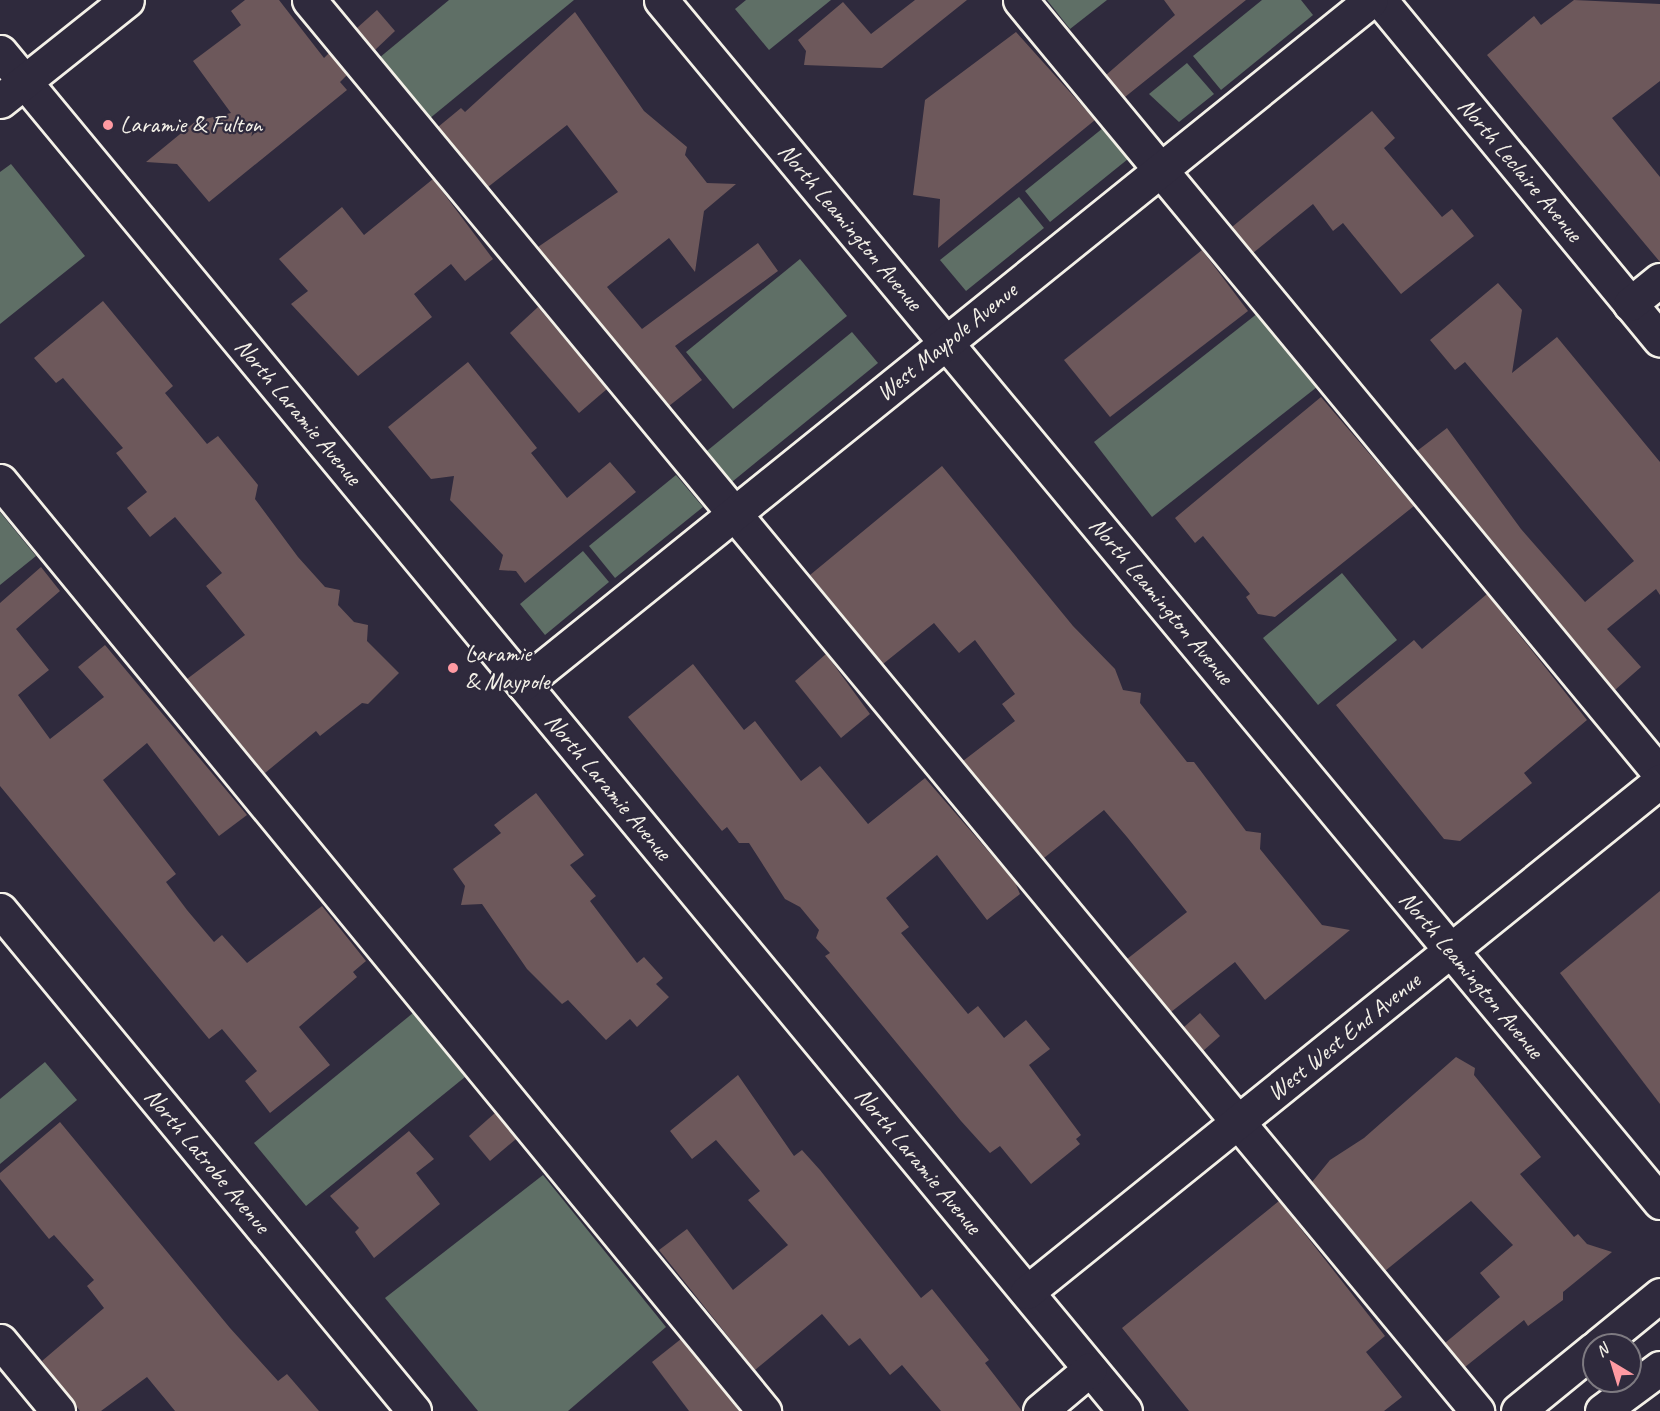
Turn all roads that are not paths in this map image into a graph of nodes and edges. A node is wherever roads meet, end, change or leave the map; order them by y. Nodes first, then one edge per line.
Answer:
1 (127, 0) edge
2 (309, 0) edge
3 (661, 0) edge
4 (1020, 0) edge
5 (1371, 0) edge
6 (1380, 0) edge
7 (0, 51) edge
8 (12, 91) edge
9 (1161, 169) junction
10 (1660, 280) edge
11 (1630, 304) junction
12 (1660, 340) edge
13 (946, 342) junction
14 (0, 481) edge
15 (734, 514) junction
16 (523, 684) junction
17 (1660, 774) edge
18 (1660, 781) edge
19 (0, 910) edge
20 (1451, 950) junction
21 (1238, 1122) junction
22 (1660, 1202) edge
23 (1027, 1292) junction
24 (1660, 1295) edge
25 (1614, 1333) edge
26 (0, 1341) edge
27 (1582, 1359) edge
28 (1660, 1368) edge
29 (1090, 1370) junction
30 (58, 1411) edge
31 (414, 1411) edge
32 (764, 1411) edge
33 (1040, 1411) edge
34 (1125, 1411) edge
35 (1477, 1411) edge
36 (1518, 1411) edge
37 (1602, 1411) edge

1 - 8 street
2 - 15 street
3 - 13 street, North Leamington Avenue
4 - 9 street
5 - 9 street, West Maypole Avenue
6 - 11 street, North Leclaire Avenue
7 - 8 street, North Laramie Avenue
8 - 16 street, North Laramie Avenue
9 - 13 street, West Maypole Avenue
9 - 17 street
10 - 11 street
11 - 12 street, North Leclaire Avenue
13 - 15 street, West Maypole Avenue
13 - 20 street, North Leamington Avenue
14 - 32 street
15 - 16 street, West Maypole Avenue
15 - 21 street
16 - 23 street, North Laramie Avenue
18 - 20 street, West West End Avenue
19 - 31 street, North Latrobe Avenue
20 - 21 street, West West End Avenue
20 - 22 street, North Leamington Avenue
21 - 23 street, West West End Avenue
21 - 35 street
23 - 29 street, North Laramie Avenue
24 - 25 street
26 - 30 street
27 - 36 street
28 - 37 street
29 - 33 street
29 - 34 street, North Laramie Avenue

